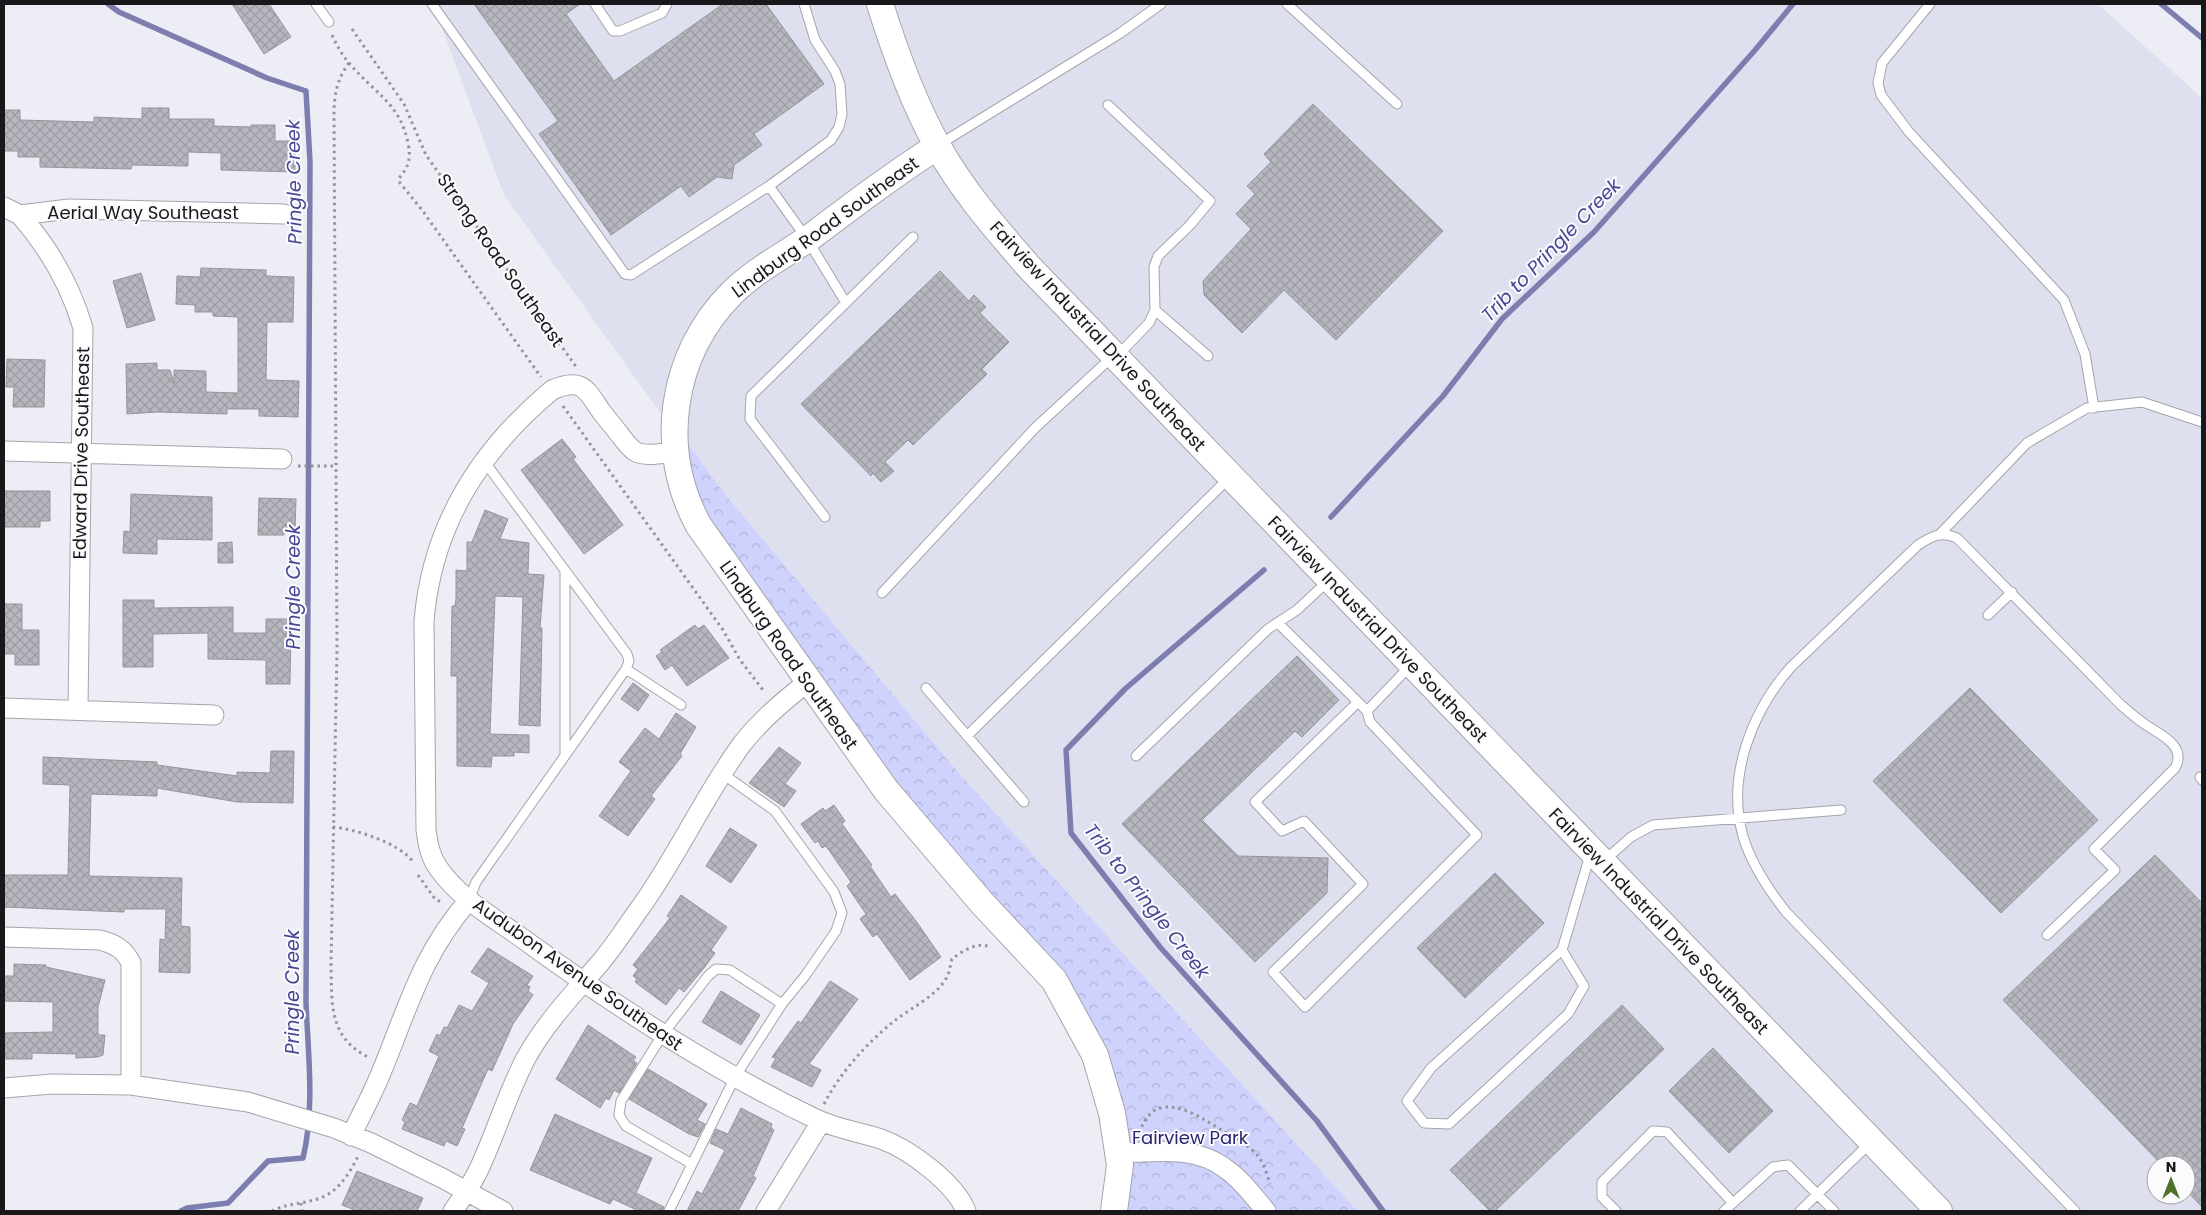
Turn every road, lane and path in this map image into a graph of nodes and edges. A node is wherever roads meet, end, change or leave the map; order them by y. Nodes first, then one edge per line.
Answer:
1 (316, 4) edge
2 (434, 4) edge
3 (595, 4) edge
4 (667, 4) edge
5 (804, 4) edge
6 (880, 4) edge
7 (1161, 4) edge
8 (1286, 4) edge
9 (1930, 4) edge
10 (329, 22) joint
11 (352, 29) dead end
12 (349, 64) junction
13 (1397, 104) dead end
14 (1108, 105) dead end
15 (938, 146) junction
16 (769, 186) junction
17 (12, 211) edge
18 (284, 214) dead end
19 (913, 237) dead end
20 (807, 239) junction
21 (846, 303) junction
22 (1155, 310) junction
23 (1115, 356) junction
24 (1208, 356) dead end
25 (584, 387) junction
26 (552, 390) junction
27 (2094, 408) junction
28 (2202, 422) edge
29 (4, 451) edge
30 (674, 452) junction
31 (82, 453) junction
32 (282, 459) dead end
33 (484, 461) junction
34 (301, 466) dead end
35 (335, 466) junction
36 (1231, 476) junction
37 (825, 517) dead end
38 (1940, 534) junction
39 (565, 571) junction
40 (1330, 580) junction
41 (2012, 592) junction
42 (882, 593) dead end
43 (1988, 615) dead end
44 (1278, 623) junction
45 (1412, 665) junction
46 (626, 669) junction
47 (808, 682) junction
48 (926, 688) dead end
49 (763, 690) dead end
50 (1358, 702) junction
51 (681, 705) dead end
52 (4, 708) edge
53 (78, 710) junction
54 (1367, 711) junction
55 (214, 715) dead end
56 (967, 736) junction
57 (565, 754) junction
58 (1136, 756) dead end
59 (722, 774) junction
60 (1024, 802) dead end
61 (1841, 810) dead end
62 (1739, 817) junction
63 (333, 827) junction
64 (1597, 856) junction
65 (414, 864) dead end
66 (418, 873) dead end
67 (469, 900) junction
68 (449, 903) dead end
69 (2047, 935) dead end
70 (4, 937) edge
71 (1562, 950) junction
72 (994, 951) dead end
73 (582, 982) junction
74 (782, 1004) junction
75 (663, 1034) junction
76 (384, 1066) junction
77 (735, 1077) junction
78 (131, 1085) junction
79 (4, 1088) edge
80 (821, 1116) junction
81 (349, 1138) junction
82 (1872, 1142) junction
83 (1118, 1153) junction
84 (692, 1164) junction
85 (466, 1191) junction
86 (1818, 1194) junction
87 (301, 1202) junction
88 (1733, 1203) junction
89 (272, 1211) edge
90 (302, 1211) edge
91 (453, 1211) edge
92 (503, 1211) edge
93 (669, 1211) edge
94 (766, 1211) edge
95 (966, 1211) edge
96 (1114, 1211) edge
97 (1266, 1211) edge
98 (1616, 1211) edge
99 (1724, 1211) edge
100 (1800, 1211) edge
101 (1834, 1211) edge
102 (1939, 1211) edge
103 (2074, 1211) edge

1 - 10 lane
2 - 16 lane
3 - 4 lane
5 - 16 lane
6 - 15 main road, Fairview Industrial Drive Southeast
7 - 15 lane
8 - 13 lane
9 - 27 lane
10 - 12 path
11 - 25 path, Strong Road Southeast
12 - 26 path
12 - 35 path
14 - 22 lane
15 - 20 main road, Lindburg Road Southeast
15 - 23 main road, Fairview Industrial Drive Southeast
16 - 20 lane
17 - 18 street, Aerial Way Southeast
17 - 31 street, Edward Drive Southeast
19 - 21 lane
20 - 21 lane
20 - 30 main road, Lindburg Road Southeast
21 - 37 lane
22 - 23 lane
22 - 24 lane
23 - 36 main road, Fairview Industrial Drive Southeast
23 - 42 lane
25 - 26 street
25 - 30 street
26 - 33 street, Audubon Avenue Southeast
26 - 49 path
27 - 28 lane
27 - 38 lane
29 - 31 street
30 - 47 main road, Lindburg Road Southeast
31 - 32 street
31 - 53 street, Edward Drive Southeast
33 - 39 lane
33 - 67 street, Audubon Avenue Southeast
34 - 35 path
35 - 63 path
36 - 40 main road, Fairview Industrial Drive Southeast
36 - 56 lane
38 - 41 lane
38 - 62 lane
39 - 46 lane
39 - 57 lane
40 - 44 lane
40 - 45 main road, Fairview Industrial Drive Southeast
41 - 43 lane
41 - 69 lane
44 - 50 lane
44 - 58 lane
45 - 54 lane
45 - 64 main road, Fairview Industrial Drive Southeast
46 - 51 lane
46 - 57 lane
47 - 59 street
47 - 83 main road, Lindburg Road Southeast
48 - 56 lane
50 - 54 lane
50 - 54 lane
52 - 53 street
53 - 55 street
56 - 60 lane
57 - 67 lane
59 - 73 street
59 - 74 lane
61 - 62 lane
62 - 64 lane
62 - 103 lane
63 - 65 path
63 - 76 path
64 - 71 lane
64 - 82 main road, Fairview Industrial Drive Southeast
66 - 68 path
67 - 73 street, Audubon Avenue Southeast
67 - 76 street
70 - 78 street
71 - 71 lane
72 - 80 path
73 - 75 street, Audubon Avenue Southeast
73 - 85 street
74 - 75 lane
74 - 77 lane
75 - 77 street, Audubon Avenue Southeast
75 - 84 lane
76 - 81 street
77 - 80 street, Audubon Avenue Southeast
77 - 84 lane
78 - 79 street
78 - 81 street
80 - 94 street
80 - 95 street, Audubon Avenue Southeast
81 - 85 street
81 - 87 path
82 - 86 lane
82 - 102 main road, Fairview Industrial Drive Southeast
83 - 96 main road, Lindburg Road Southeast
83 - 97 street
84 - 93 lane
85 - 91 street
85 - 92 street
86 - 88 lane
86 - 100 lane
86 - 101 lane
87 - 89 path
87 - 90 path
88 - 98 lane
88 - 99 lane

